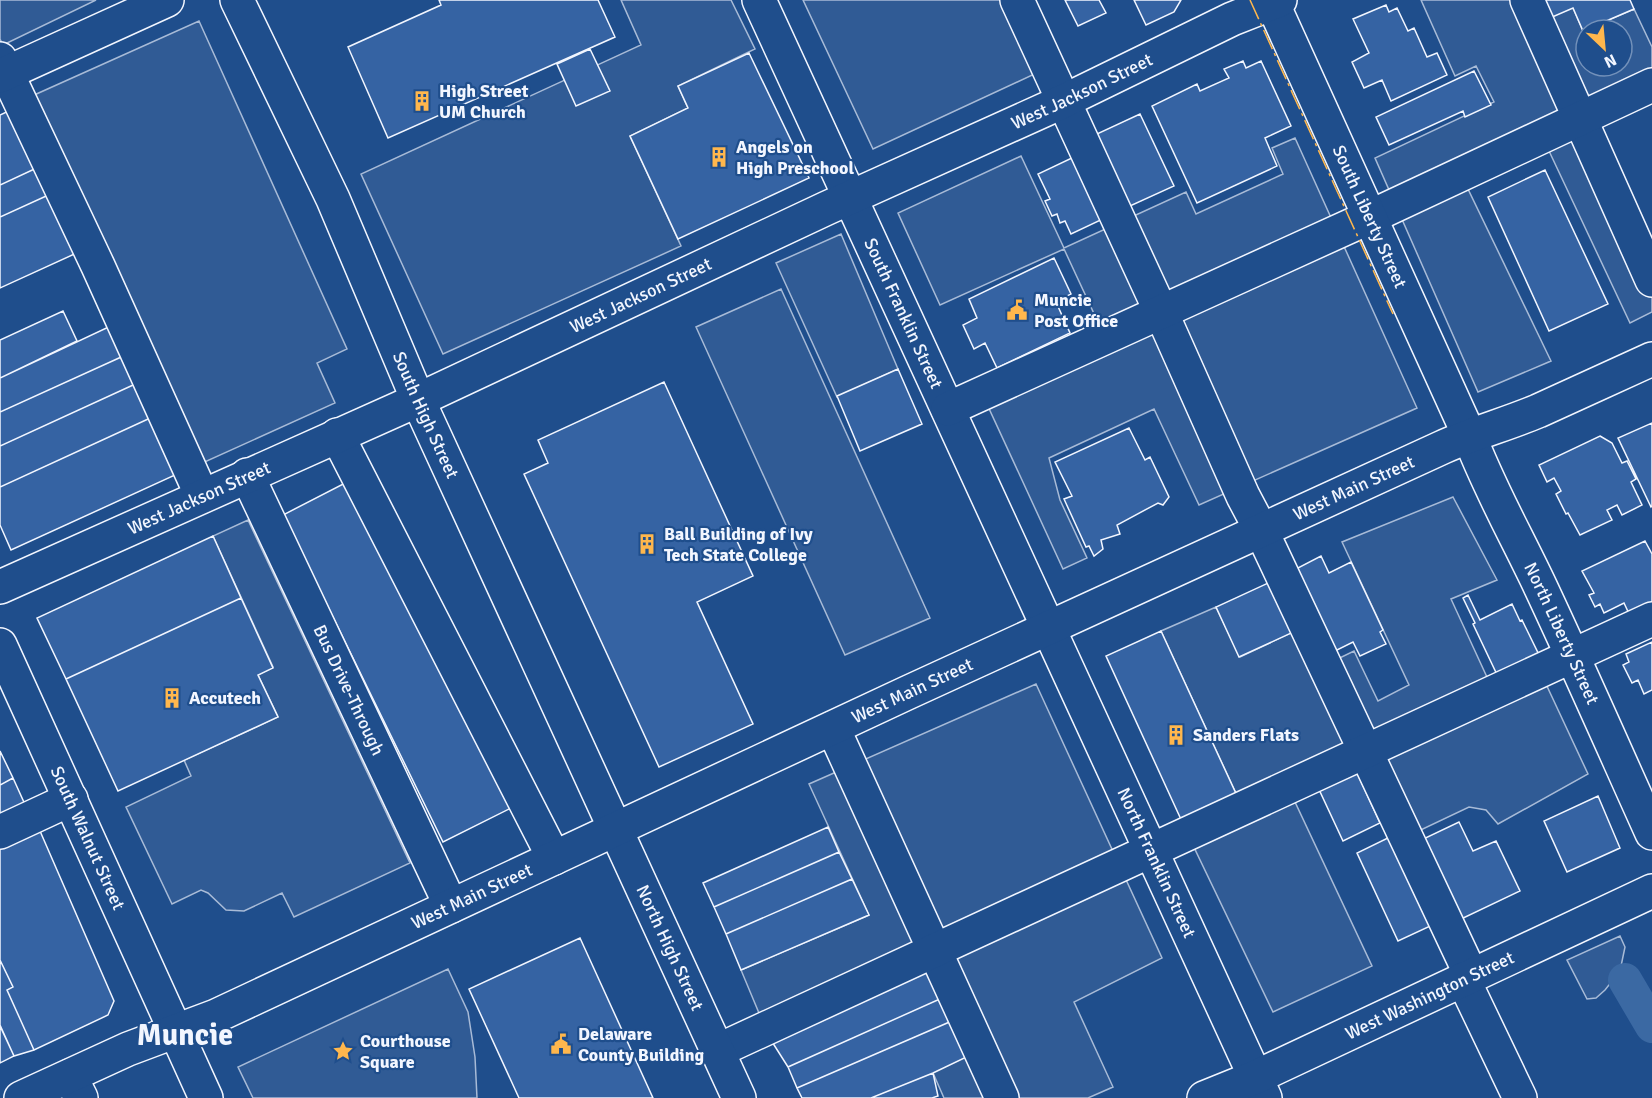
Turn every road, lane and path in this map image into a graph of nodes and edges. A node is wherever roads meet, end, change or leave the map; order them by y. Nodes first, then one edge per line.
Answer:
1 (167, 0) edge
2 (237, 0) edge
3 (759, 0) edge
4 (1017, 0) edge
5 (1527, 0) edge
6 (1274, 1) edge
7 (3, 69) edge
8 (1652, 85) edge
9 (1064, 101) junction
10 (1580, 119) junction
11 (851, 197) junction
12 (1370, 217) junction
13 (1652, 280) edge
14 (1161, 312) junction
15 (1652, 359) edge
16 (418, 400) junction
17 (948, 409) junction
18 (337, 435) junction
19 (1469, 435) junction
20 (247, 475) junction
21 (202, 496) junction
22 (1261, 530) junction
23 (0, 587) edge
24 (1652, 620) edge
25 (1048, 628) junction
26 (0, 645) edge
27 (1573, 656) junction
28 (832, 728) junction
29 (1365, 751) junction
30 (71, 800) junction
31 (617, 829) junction
32 (0, 832) edge
33 (1652, 833) edge
34 (1149, 850) junction
35 (554, 858) junction
36 (1652, 891) edge
37 (451, 906) junction
38 (936, 951) junction
39 (1466, 977) junction
40 (175, 1031) junction
41 (717, 1051) junction
42 (76, 1087) edge
43 (1260, 1087) edge
44 (21, 1098) edge
45 (206, 1098) edge
46 (739, 1098) edge
47 (1002, 1098) edge
48 (1204, 1098) edge
49 (1520, 1098) edge

1 - 7 main road
2 - 16 main road, South High Street
3 - 11 main road, South Franklin Street
4 - 9 main road
5 - 10 main road
6 - 9 main road, West Jackson Street
6 - 12 main road, South Liberty Street
7 - 21 main road
8 - 10 main road
9 - 11 main road, West Jackson Street
9 - 14 main road
10 - 12 main road
10 - 13 main road
11 - 16 main road, West Jackson Street
11 - 17 main road, South Franklin Street
12 - 14 main road
12 - 19 main road, South Liberty Street
14 - 17 main road
14 - 22 main road
15 - 19 main road, West Main Street
16 - 18 main road, West Jackson Street
16 - 31 main road, South High Street
17 - 25 main road, South Franklin Street
18 - 20 main road, West Jackson Street
18 - 35 main road
19 - 22 main road, West Main Street
19 - 27 main road, North Liberty Street
20 - 21 main road, West Jackson Street
20 - 37 main road, Bus Drive-Through
21 - 23 main road, West Jackson Street
22 - 25 main road, West Main Street
22 - 29 main road
24 - 27 main road
25 - 28 main road, West Main Street
25 - 34 main road, North Franklin Street
26 - 30 main road, South Walnut Street
27 - 29 main road
27 - 33 main road, North Liberty Street
28 - 31 main road, West Main Street
28 - 38 main road
29 - 34 main road
29 - 39 main road
30 - 32 main road
30 - 40 main road, South Walnut Street
31 - 35 main road, West Main Street
31 - 41 main road, North High Street
34 - 38 main road
34 - 43 main road, North Franklin Street
35 - 37 main road, West Main Street
36 - 39 main road, West Washington Street
37 - 40 main road, West Main Street
38 - 41 main road
38 - 47 main road
39 - 43 main road, West Washington Street
39 - 49 main road
40 - 42 main road, West Main Street
40 - 45 main road, South Walnut Street
41 - 46 main road, North High Street
42 - 44 main road, West Main Street
43 - 48 main road, West Washington Street

